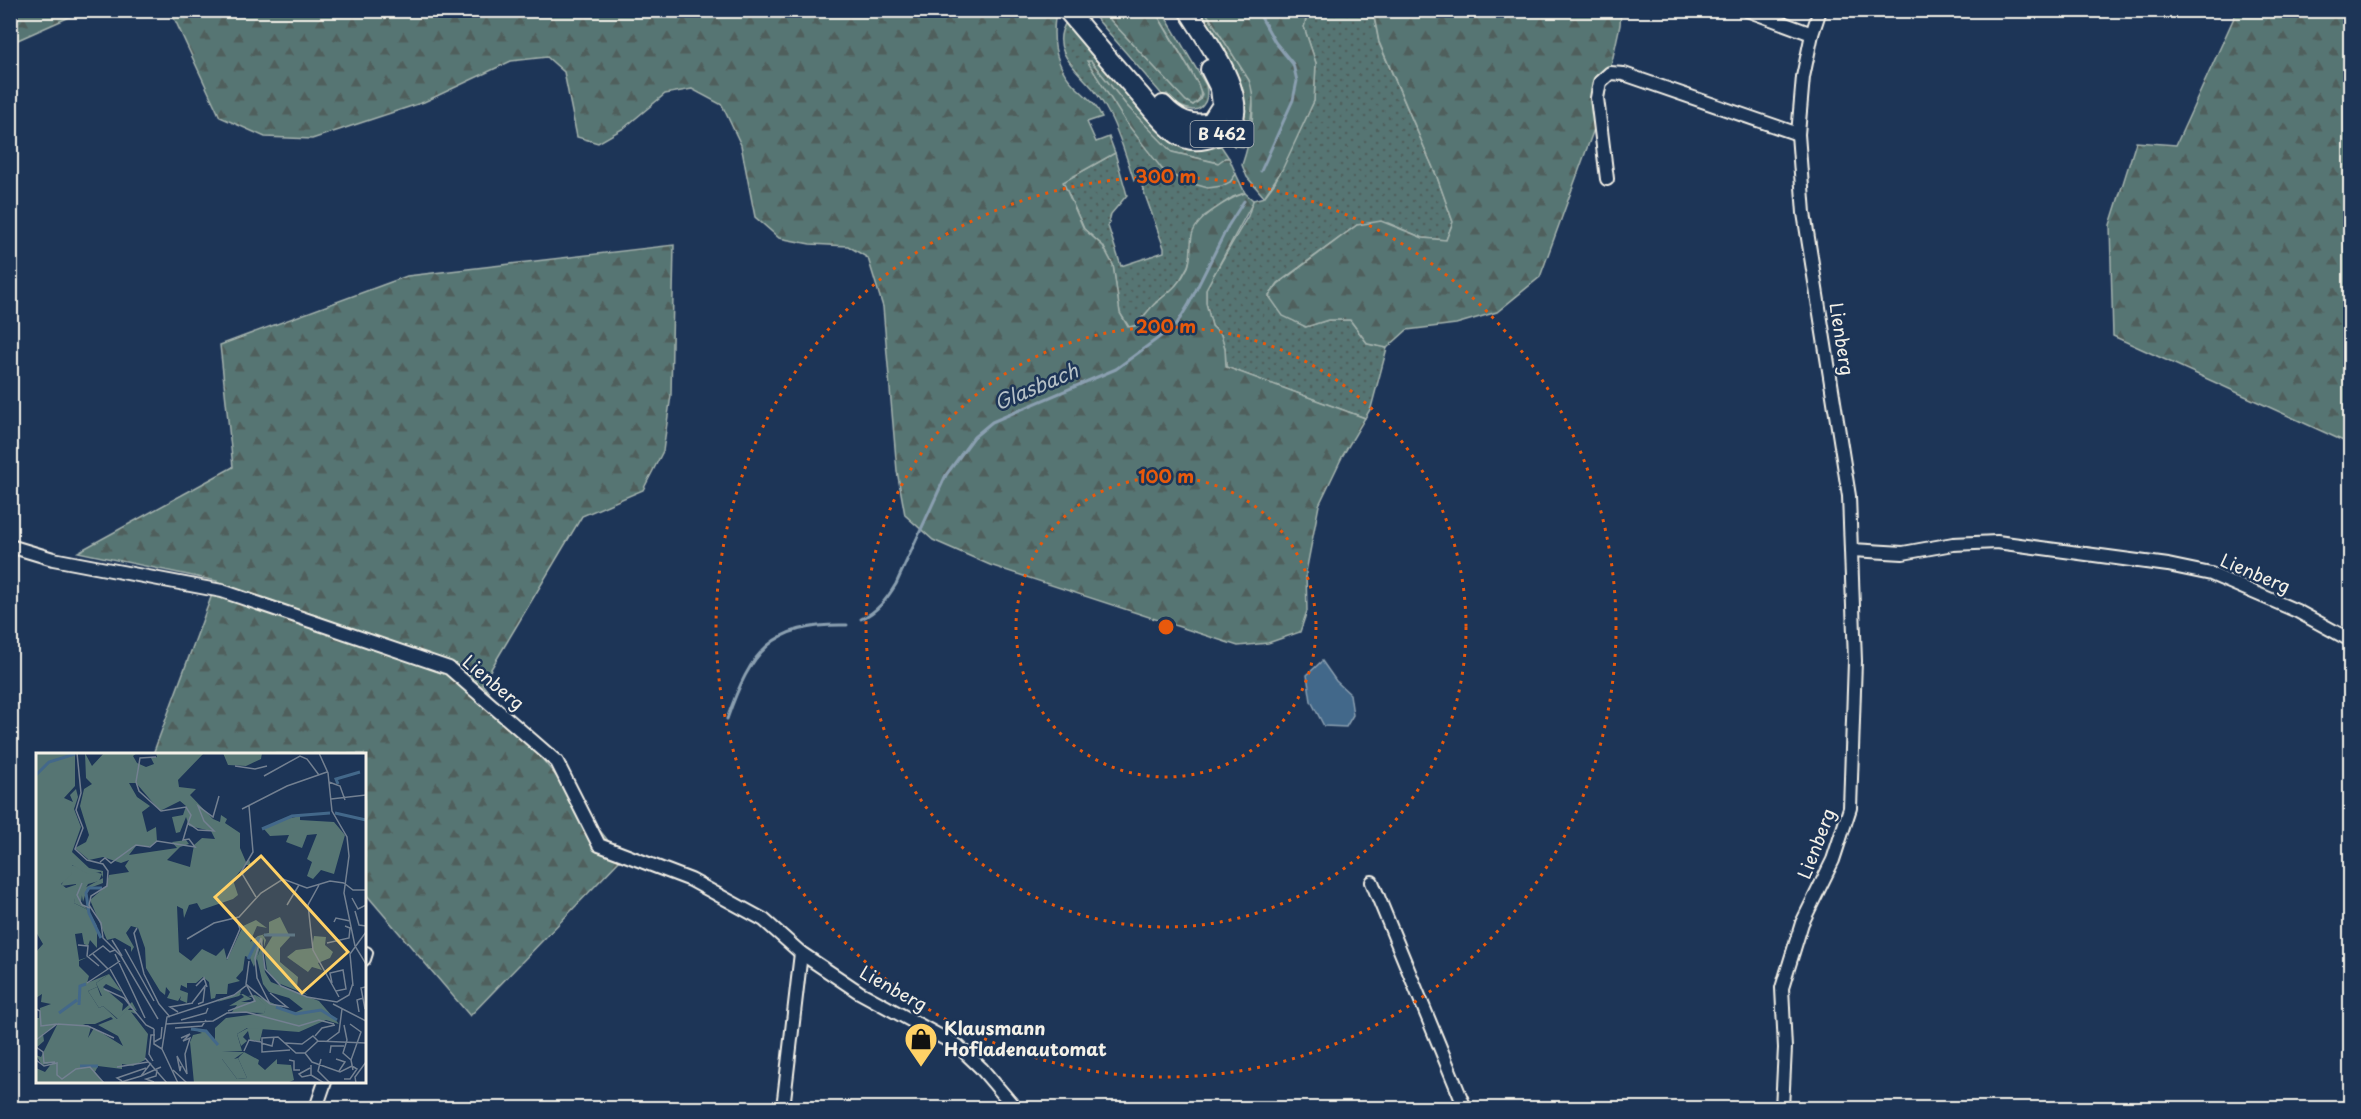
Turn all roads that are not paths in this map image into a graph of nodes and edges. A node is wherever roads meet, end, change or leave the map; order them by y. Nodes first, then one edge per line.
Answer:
1 (1067, 10) edge
2 (1081, 10) edge
3 (1174, 10) edge
4 (1188, 10) edge
5 (1747, 10) edge
6 (1820, 10) edge
7 (1812, 34) junction
8 (1798, 134) junction
9 (1607, 179) dead end
10 (13, 547) edge
11 (1852, 549) junction
12 (2350, 640) edge
13 (1372, 882) dead end
14 (801, 953) junction
15 (325, 1083) edge
16 (316, 1108) edge
17 (783, 1108) edge
18 (1016, 1108) edge
19 (1465, 1108) edge
20 (1782, 1108) edge

1 - 4 main road, B 462
2 - 3 main road, B 462
5 - 7 street
6 - 7 street, Lienberg
7 - 8 street, Lienberg
8 - 9 street
8 - 11 street, Lienberg
10 - 14 street, Lienberg
11 - 12 street, Lienberg
11 - 20 street, Lienberg
13 - 19 street
14 - 17 street
14 - 18 street, Lienberg
15 - 16 street

